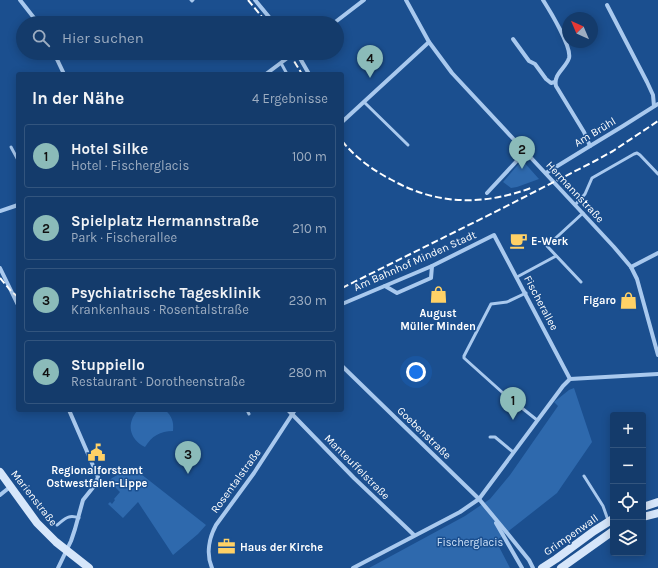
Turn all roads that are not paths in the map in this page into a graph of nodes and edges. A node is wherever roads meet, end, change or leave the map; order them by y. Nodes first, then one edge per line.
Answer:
1 (20, 0) edge
2 (255, 0) edge
3 (364, 0) edge
4 (406, 0) edge
5 (544, 0) edge
6 (607, 5) dead end
7 (33, 16) edge
8 (268, 16) edge
9 (343, 16) edge
10 (513, 39) dead end
11 (429, 42) junction
12 (57, 60) edge
13 (285, 60) edge
14 (301, 60) edge
15 (281, 63) junction
16 (63, 72) edge
17 (269, 72) edge
18 (286, 72) edge
19 (308, 72) edge
20 (555, 82) junction
21 (364, 102) junction
22 (656, 105) edge
23 (344, 120) edge
24 (408, 145) dead end
25 (590, 146) junction
26 (11, 147) dead end
27 (525, 152) junction
28 (16, 156) edge
29 (546, 173) junction
30 (658, 174) edge
31 (487, 193) dead end
32 (575, 204) junction
33 (16, 206) edge
34 (0, 211) edge
35 (583, 213) junction
36 (494, 235) joint
37 (658, 253) edge
38 (556, 256) junction
39 (432, 266) junction
40 (631, 267) junction
41 (0, 268) edge
42 (517, 277) junction
43 (580, 282) dead end
44 (385, 286) junction
45 (526, 293) junction
46 (16, 301) edge
47 (344, 303) edge
48 (658, 354) edge
49 (344, 368) edge
50 (658, 374) edge
51 (570, 379) junction
52 (70, 412) edge
53 (294, 412) edge
54 (537, 420) junction
55 (490, 437) dead end
56 (513, 452) junction
57 (0, 472) edge
58 (584, 476) dead end
59 (10, 487) junction
60 (0, 495) edge
61 (479, 499) junction
62 (658, 502) edge
63 (646, 506) edge
64 (658, 513) edge
65 (492, 515) junction
66 (646, 516) edge
67 (79, 518) junction
68 (610, 520) edge
69 (610, 522) edge
70 (57, 525) dead end
71 (610, 533) edge
72 (414, 535) junction
73 (66, 551) junction
74 (58, 568) edge
75 (89, 568) edge
76 (212, 568) edge
77 (353, 568) edge
78 (522, 568) edge
79 (533, 568) edge
80 (542, 568) edge
81 (560, 568) edge

1 - 7 street
2 - 8 street
3 - 9 street
4 - 11 street, Hermannstraße
5 - 20 street
6 - 22 street, Am Brühl
10 - 20 street
11 - 21 street
11 - 27 street, Hermannstraße
12 - 16 street
13 - 15 street
14 - 19 street
15 - 17 street
15 - 18 lane
20 - 25 street
21 - 23 street
21 - 24 lane
22 - 25 street, Am Brühl
25 - 29 street, Am Brühl
26 - 28 lane
27 - 29 street, Hermannstraße
27 - 31 street
29 - 32 street, Hermannstraße
30 - 32 lane
32 - 35 street, Hermannstraße
33 - 34 street
35 - 38 lane
35 - 40 street, Hermannstraße
36 - 39 street, Am Bahnhof Minden Stadt
36 - 42 street, Fischerallee
37 - 40 street
38 - 42 lane
38 - 43 lane
39 - 44 street, Am Bahnhof Minden Stadt
39 - 44 street
40 - 48 street, Hermannstraße
41 - 46 street
42 - 45 street, Fischerallee
44 - 47 street, Am Bahnhof Minden Stadt
45 - 51 street, Fischerallee
45 - 54 lane
49 - 61 street, Goebenstraße
50 - 51 street
51 - 54 street
52 - 67 street
53 - 72 street, Manteuffelstraße
53 - 76 street, Rosentalstraße
54 - 56 street
55 - 56 lane
56 - 61 street
57 - 59 street, Marienstraße
58 - 68 lane
59 - 60 street
59 - 73 street, Marienstraße
61 - 65 street, Goebenstraße
61 - 72 street
62 - 63 street
64 - 66 street
65 - 78 street, Goebenstraße
65 - 79 street, Goebenstraße
67 - 70 lane
67 - 73 street
69 - 80 street, Grimpenwall
71 - 81 street, Grimpenwall
72 - 77 street
73 - 74 street
73 - 75 street, Marienstraße

